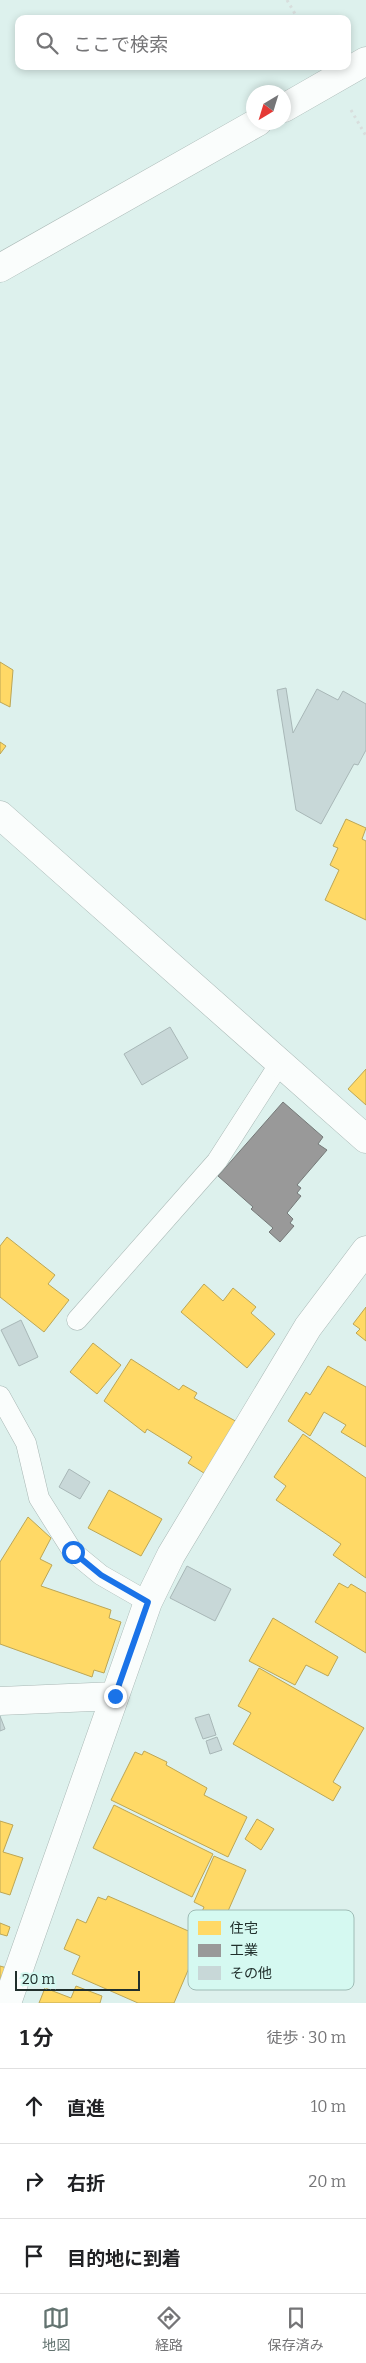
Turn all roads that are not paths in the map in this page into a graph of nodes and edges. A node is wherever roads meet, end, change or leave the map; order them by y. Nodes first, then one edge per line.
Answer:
1 (366, 61) edge
2 (350, 70) edge
3 (351, 70) edge
4 (291, 104) edge
5 (246, 129) edge
6 (0, 268) edge
7 (0, 816) edge
8 (280, 1063) junction
9 (366, 1139) edge
10 (366, 1250) edge
11 (77, 1320) dead end
12 (0, 1396) edge
13 (148, 1602) junction
14 (115, 1696) junction
15 (0, 1701) edge
16 (7, 2003) edge

1 - 3 street
2 - 4 street
5 - 6 street
7 - 8 street
8 - 9 street
8 - 11 lane
10 - 13 street
12 - 13 lane
13 - 14 street
14 - 15 street
14 - 16 street

